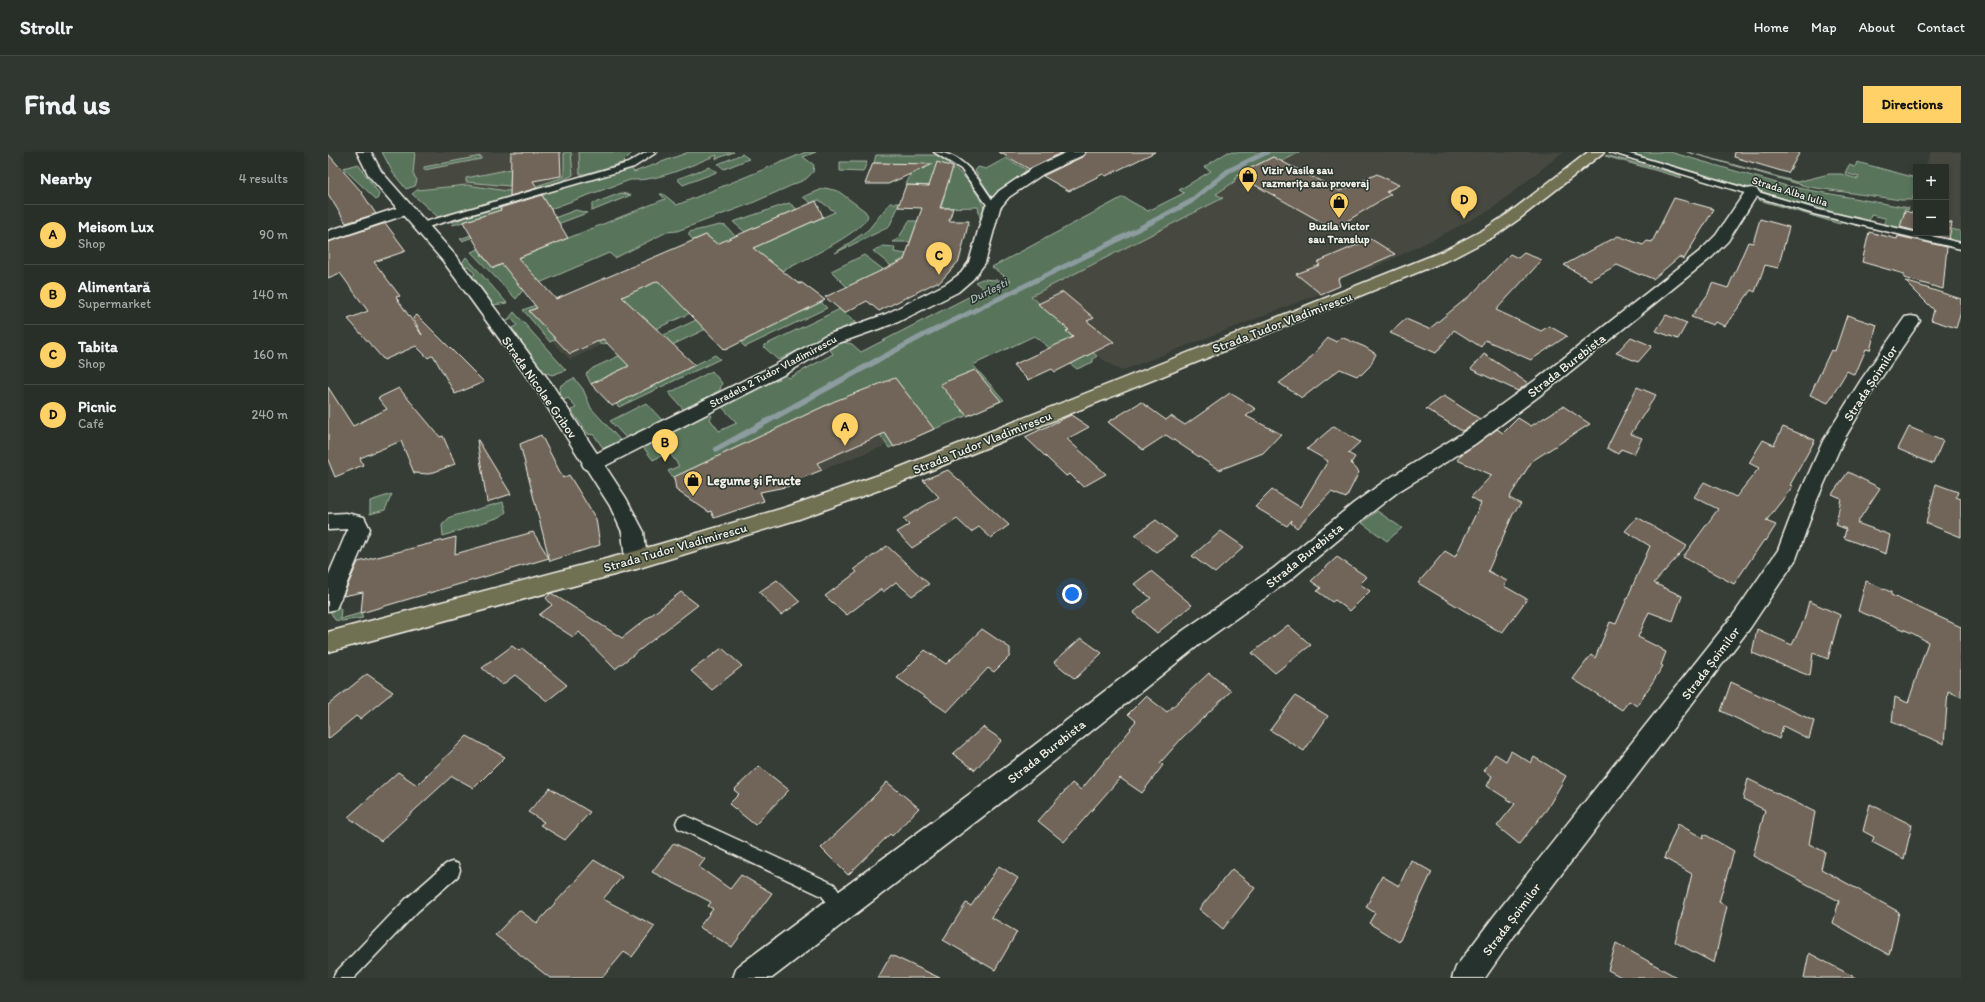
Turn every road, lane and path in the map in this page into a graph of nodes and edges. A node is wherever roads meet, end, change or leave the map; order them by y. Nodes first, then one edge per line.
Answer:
1 (364, 152) edge
2 (653, 152) edge
3 (938, 152) edge
4 (1078, 152) edge
5 (1597, 152) edge
6 (1614, 152) edge
7 (1752, 192) junction
8 (992, 208) junction
9 (406, 210) junction
10 (421, 226) junction
11 (328, 236) edge
12 (1961, 246) edge
13 (1911, 321) dead end
14 (592, 464) junction
15 (328, 522) edge
16 (636, 560) junction
17 (328, 602) edge
18 (328, 642) edge
19 (684, 823) dead end
20 (452, 870) dead end
21 (841, 907) junction
22 (342, 978) edge
23 (748, 978) edge
24 (1467, 978) edge

1 - 9 street, Strada Nicolae Gribov
2 - 10 lane
3 - 8 lane
4 - 8 street, Stradela 2 Tudor Vladimirescu
5 - 16 main road, Strada Tudor Vladimirescu
6 - 7 lane, Strada Alba Iulia
7 - 12 lane, Strada Alba Iulia
7 - 21 street, Strada Burebista
8 - 14 street, Stradela 2 Tudor Vladimirescu
9 - 10 street, Strada Nicolae Gribov
9 - 11 street
10 - 14 street, Strada Nicolae Gribov
13 - 24 street, Strada Șoimilor
14 - 16 street, Strada Nicolae Gribov
15 - 17 street
16 - 18 main road, Strada Tudor Vladimirescu
19 - 21 lane
20 - 22 lane
21 - 23 street, Strada Burebista

